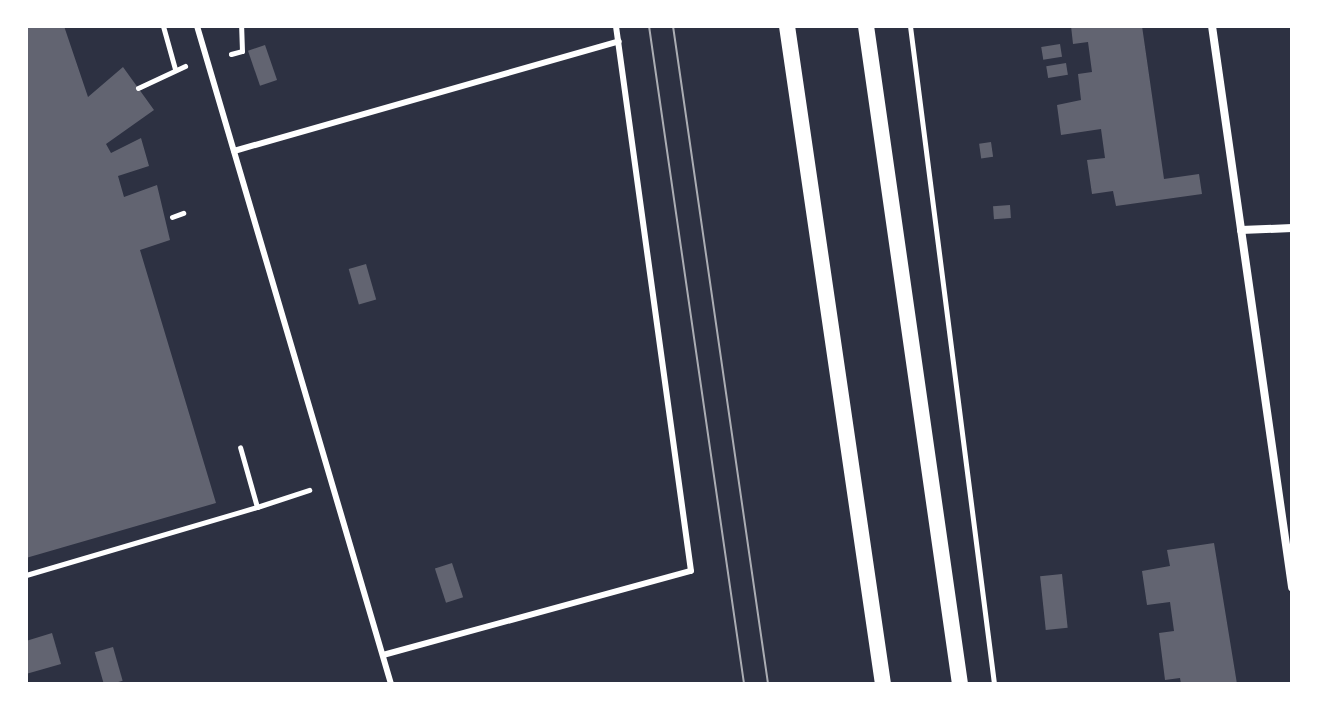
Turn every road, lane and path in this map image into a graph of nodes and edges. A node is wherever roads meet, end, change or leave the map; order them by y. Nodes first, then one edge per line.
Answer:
1 (163, 26) edge
2 (197, 26) edge
3 (241, 26) edge
4 (616, 26) edge
5 (787, 26) edge
6 (866, 26) edge
7 (910, 26) edge
8 (1212, 26) edge
9 (619, 41) junction
10 (231, 54) dead end
11 (186, 65) dead end
12 (175, 69) junction
13 (138, 88) dead end
14 (234, 151) junction
15 (183, 213) dead end
16 (172, 217) dead end
17 (1292, 228) edge
18 (1241, 230) junction
19 (240, 447) dead end
20 (333, 482) junction
21 (257, 507) junction
22 (26, 575) edge
23 (1292, 587) edge
24 (383, 655) junction
25 (391, 684) edge
26 (883, 684) edge
27 (960, 684) edge
28 (994, 684) edge

1 - 12 path
2 - 14 lane
3 - 10 path
4 - 9 lane
5 - 26 main road
6 - 27 main road
7 - 28 path
8 - 18 street
9 - 14 lane
9 - 24 lane
11 - 12 path
12 - 13 path
14 - 20 lane
15 - 16 path
17 - 18 street
18 - 23 street
19 - 21 path
20 - 21 path
20 - 24 lane
21 - 22 path
24 - 25 lane

